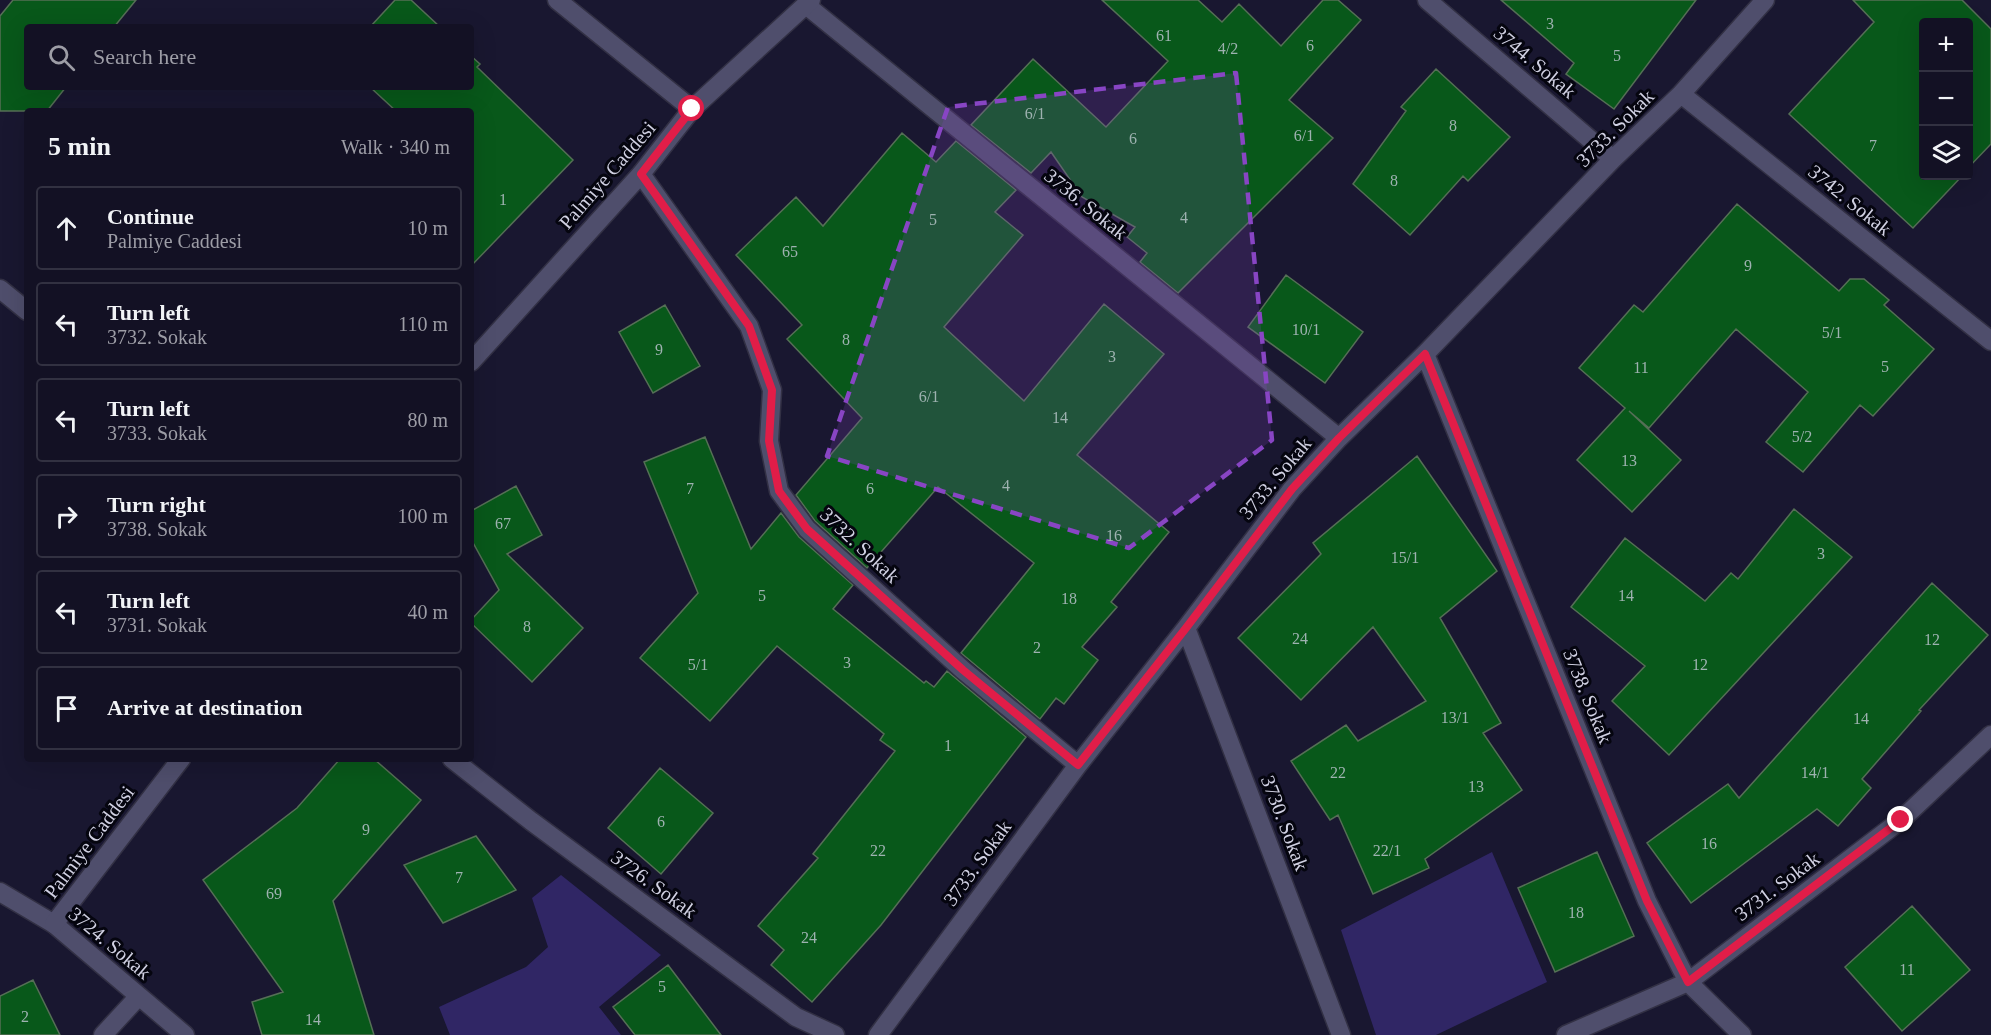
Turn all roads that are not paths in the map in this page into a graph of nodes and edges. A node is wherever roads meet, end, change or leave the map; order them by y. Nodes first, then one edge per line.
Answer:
1 (557, 0) edge
2 (1427, 0) edge
3 (1766, 0) edge
4 (808, 2) edge
5 (1681, 94) junction
6 (692, 109) junction
7 (1613, 159) junction
8 (641, 174) junction
9 (0, 289) edge
10 (24, 309) edge
11 (1991, 341) edge
12 (1425, 354) junction
13 (474, 359) edge
14 (1339, 438) junction
15 (1186, 628) junction
16 (1991, 735) edge
17 (179, 762) edge
18 (456, 762) edge
19 (1078, 765) junction
20 (0, 892) edge
21 (54, 924) junction
22 (1688, 982) junction
23 (139, 996) junction
24 (103, 1035) edge
25 (185, 1035) edge
26 (835, 1035) edge
27 (878, 1035) edge
28 (1341, 1035) edge
29 (1566, 1035) edge
30 (1742, 1035) edge

1 - 6 street
2 - 7 street, 3744. Sokak
3 - 5 street, 3733. Sokak
4 - 6 street, Palmiye Caddesi
4 - 14 street, 3736. Sokak
5 - 7 street, 3733. Sokak
5 - 11 street, 3742. Sokak
6 - 8 street, Palmiye Caddesi
7 - 12 street, 3733. Sokak
8 - 13 street, Palmiye Caddesi
8 - 19 street, 3732. Sokak
9 - 10 street
12 - 14 street, 3733. Sokak
12 - 22 street, 3738. Sokak
14 - 15 street, 3733. Sokak
15 - 19 street, 3733. Sokak
15 - 28 street, 3730. Sokak
16 - 22 street, 3731. Sokak
17 - 21 street, Palmiye Caddesi
18 - 26 street, 3726. Sokak
19 - 27 street, 3733. Sokak
20 - 21 street, 3724. Sokak
21 - 23 street, 3724. Sokak
22 - 29 street, 3731. Sokak
22 - 30 street, 3738. Sokak
23 - 24 street
23 - 25 street, 3724. Sokak

